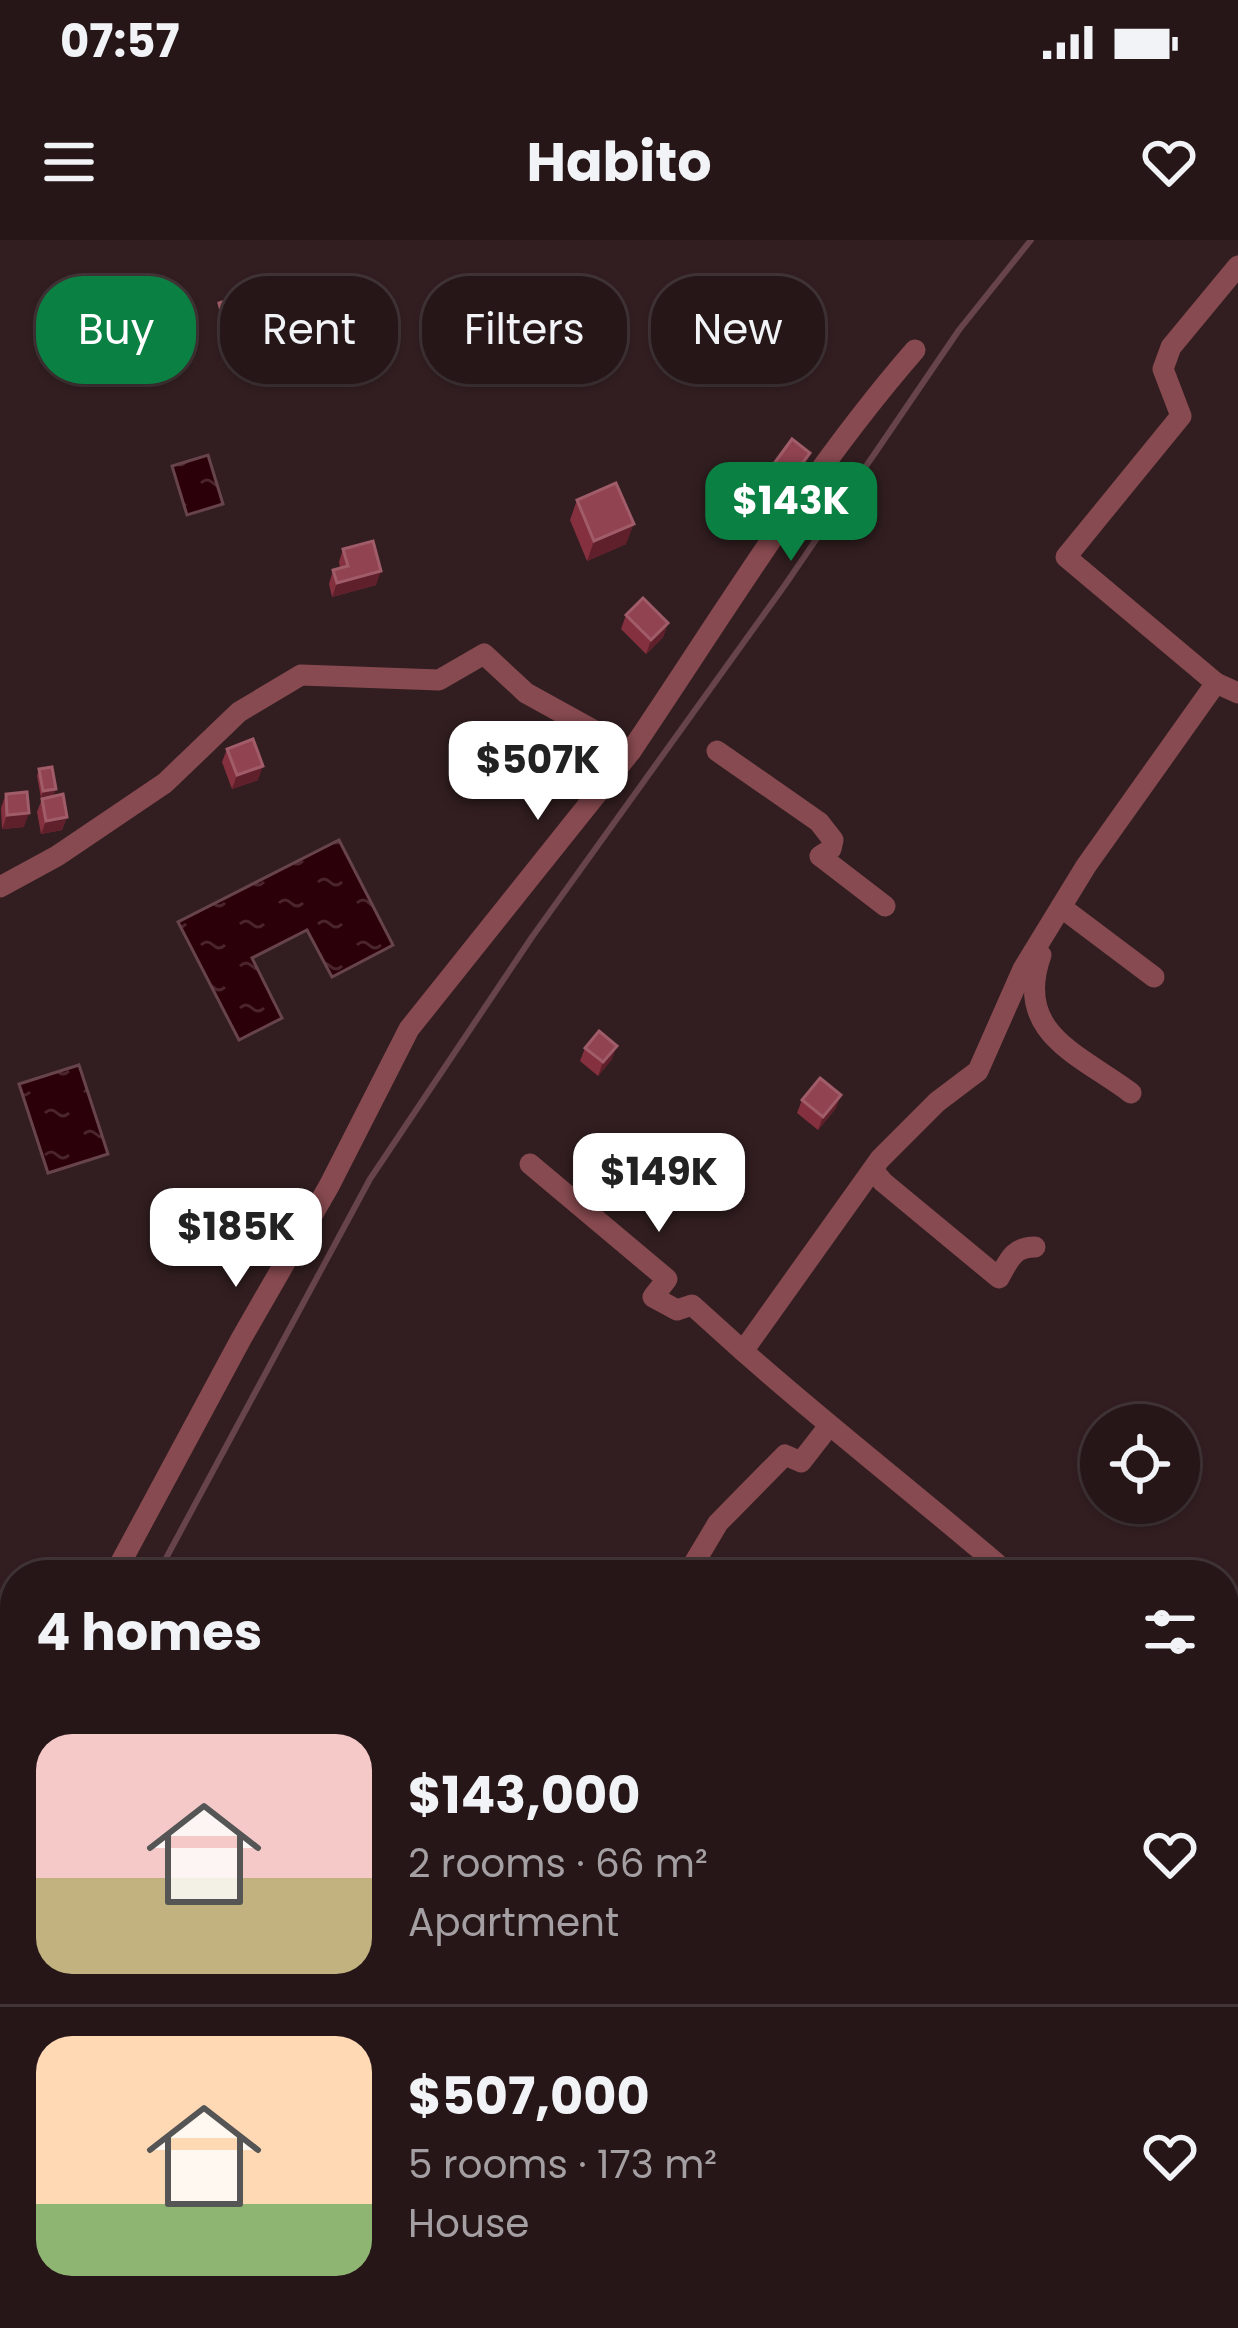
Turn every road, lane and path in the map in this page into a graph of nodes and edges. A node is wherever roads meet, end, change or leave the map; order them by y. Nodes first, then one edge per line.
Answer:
1 (1238, 266) edge
2 (915, 350) dead end
3 (1216, 683) junction
4 (1238, 693) edge
5 (631, 751) junction
6 (717, 751) dead end
7 (0, 887) edge
8 (885, 906) dead end
9 (1060, 907) junction
10 (1039, 944) junction
11 (1154, 977) dead end
12 (1131, 1093) dead end
13 (530, 1164) dead end
14 (873, 1170) junction
15 (1035, 1247) dead end
16 (743, 1351) junction
17 (829, 1426) junction
18 (122, 1560) edge
19 (696, 1560) edge
20 (993, 1560) edge

1 - 3 street
2 - 5 street
3 - 4 street
3 - 9 street
5 - 7 street
5 - 18 street
6 - 8 street
9 - 10 street
9 - 11 street
10 - 12 street
10 - 14 street
13 - 16 street
14 - 15 street
14 - 16 street
16 - 17 street
17 - 19 street
17 - 20 street

